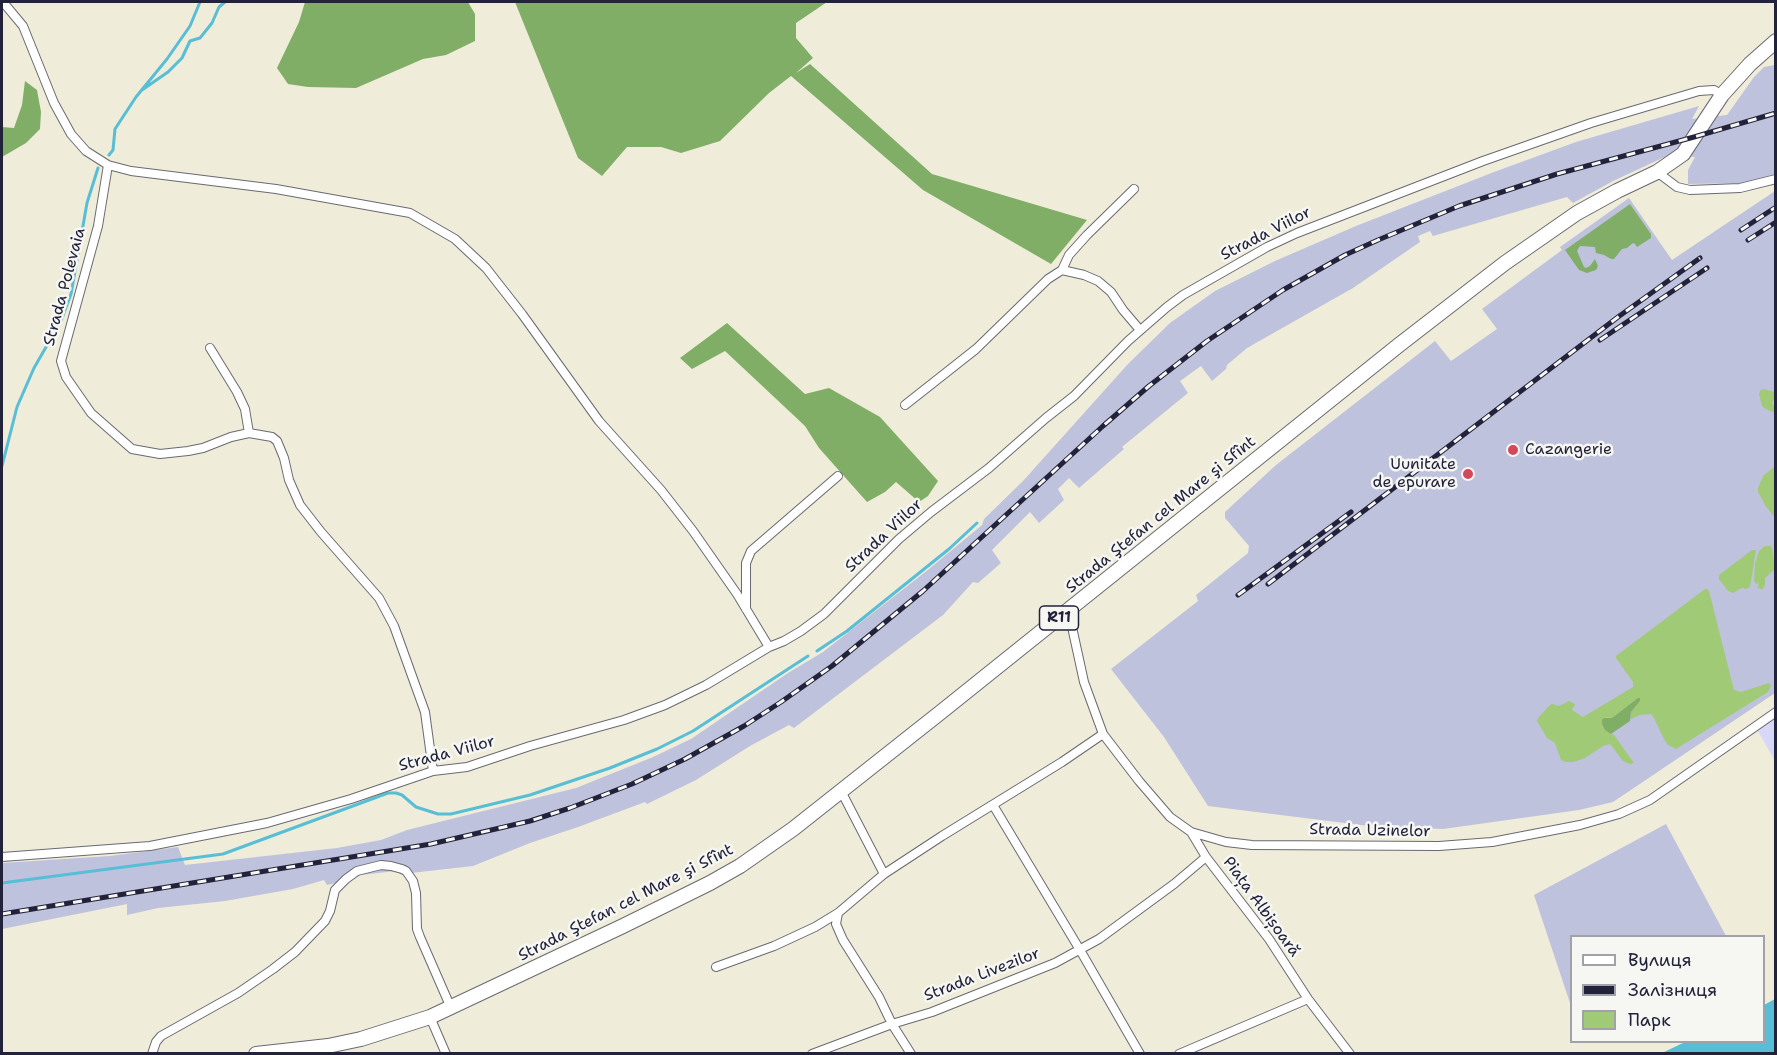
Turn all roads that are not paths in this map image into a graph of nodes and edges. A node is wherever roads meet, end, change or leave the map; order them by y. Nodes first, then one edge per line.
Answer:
1 (3, 2) edge
2 (1776, 41) edge
3 (1722, 95) junction
4 (108, 165) junction
5 (1657, 172) junction
6 (1776, 179) edge
7 (1134, 189) dead end
8 (1062, 270) junction
9 (1140, 330) junction
10 (210, 348) dead end
11 (905, 405) dead end
12 (249, 433) junction
13 (838, 476) dead end
14 (746, 609) junction
15 (1064, 614) junction
16 (768, 647) junction
17 (1776, 712) edge
18 (1102, 734) junction
19 (433, 771) junction
20 (841, 791) junction
21 (993, 805) junction
22 (1191, 832) junction
23 (2, 857) edge
24 (1206, 857) junction
25 (884, 874) junction
26 (838, 913) junction
27 (1080, 950) junction
28 (716, 967) dead end
29 (1308, 999) junction
30 (451, 1008) junction
31 (430, 1017) junction
32 (892, 1024) junction
33 (152, 1053) edge
34 (256, 1053) edge
35 (446, 1053) edge
36 (812, 1053) edge
37 (911, 1053) edge
38 (1140, 1053) edge
39 (1179, 1053) edge
40 (1350, 1053) edge

1 - 4 street
2 - 3 main road, Strada Ştefan cel Mare şi Sfînt / R11
3 - 5 main road, Strada Ştefan cel Mare şi Sfînt / R11
3 - 9 street, Strada Viilor
4 - 12 street, Strada Polevaia
4 - 14 street
5 - 6 street
5 - 15 main road, Strada Ştefan cel Mare şi Sfînt / R11
7 - 8 street
8 - 9 street
8 - 11 street
9 - 16 street, Strada Viilor
10 - 12 street
12 - 19 street
13 - 14 street
14 - 16 street
15 - 18 street, Strada Uzinelor
15 - 20 main road, Strada Ştefan cel Mare şi Sfînt / R11
16 - 19 street, Strada Viilor
17 - 22 street, Strada Uzinelor
18 - 21 street
18 - 22 street, Strada Uzinelor
19 - 23 street, Strada Viilor
20 - 25 street
20 - 30 main road, Strada Ştefan cel Mare şi Sfînt / R11
21 - 25 street
21 - 27 street
22 - 24 street, Piața Albișoară
24 - 27 street, Strada Livezilor
24 - 29 street, Piața Albișoară
25 - 26 street
26 - 28 street
26 - 32 street
27 - 32 street, Strada Livezilor
27 - 38 street
29 - 39 street
29 - 40 street, Piața Albișoară
30 - 31 main road, Strada Ştefan cel Mare şi Sfînt / R11
30 - 33 street
31 - 34 main road, Strada Ştefan cel Mare şi Sfînt / R11
31 - 35 street
32 - 36 street, Strada Livezilor
32 - 37 street

